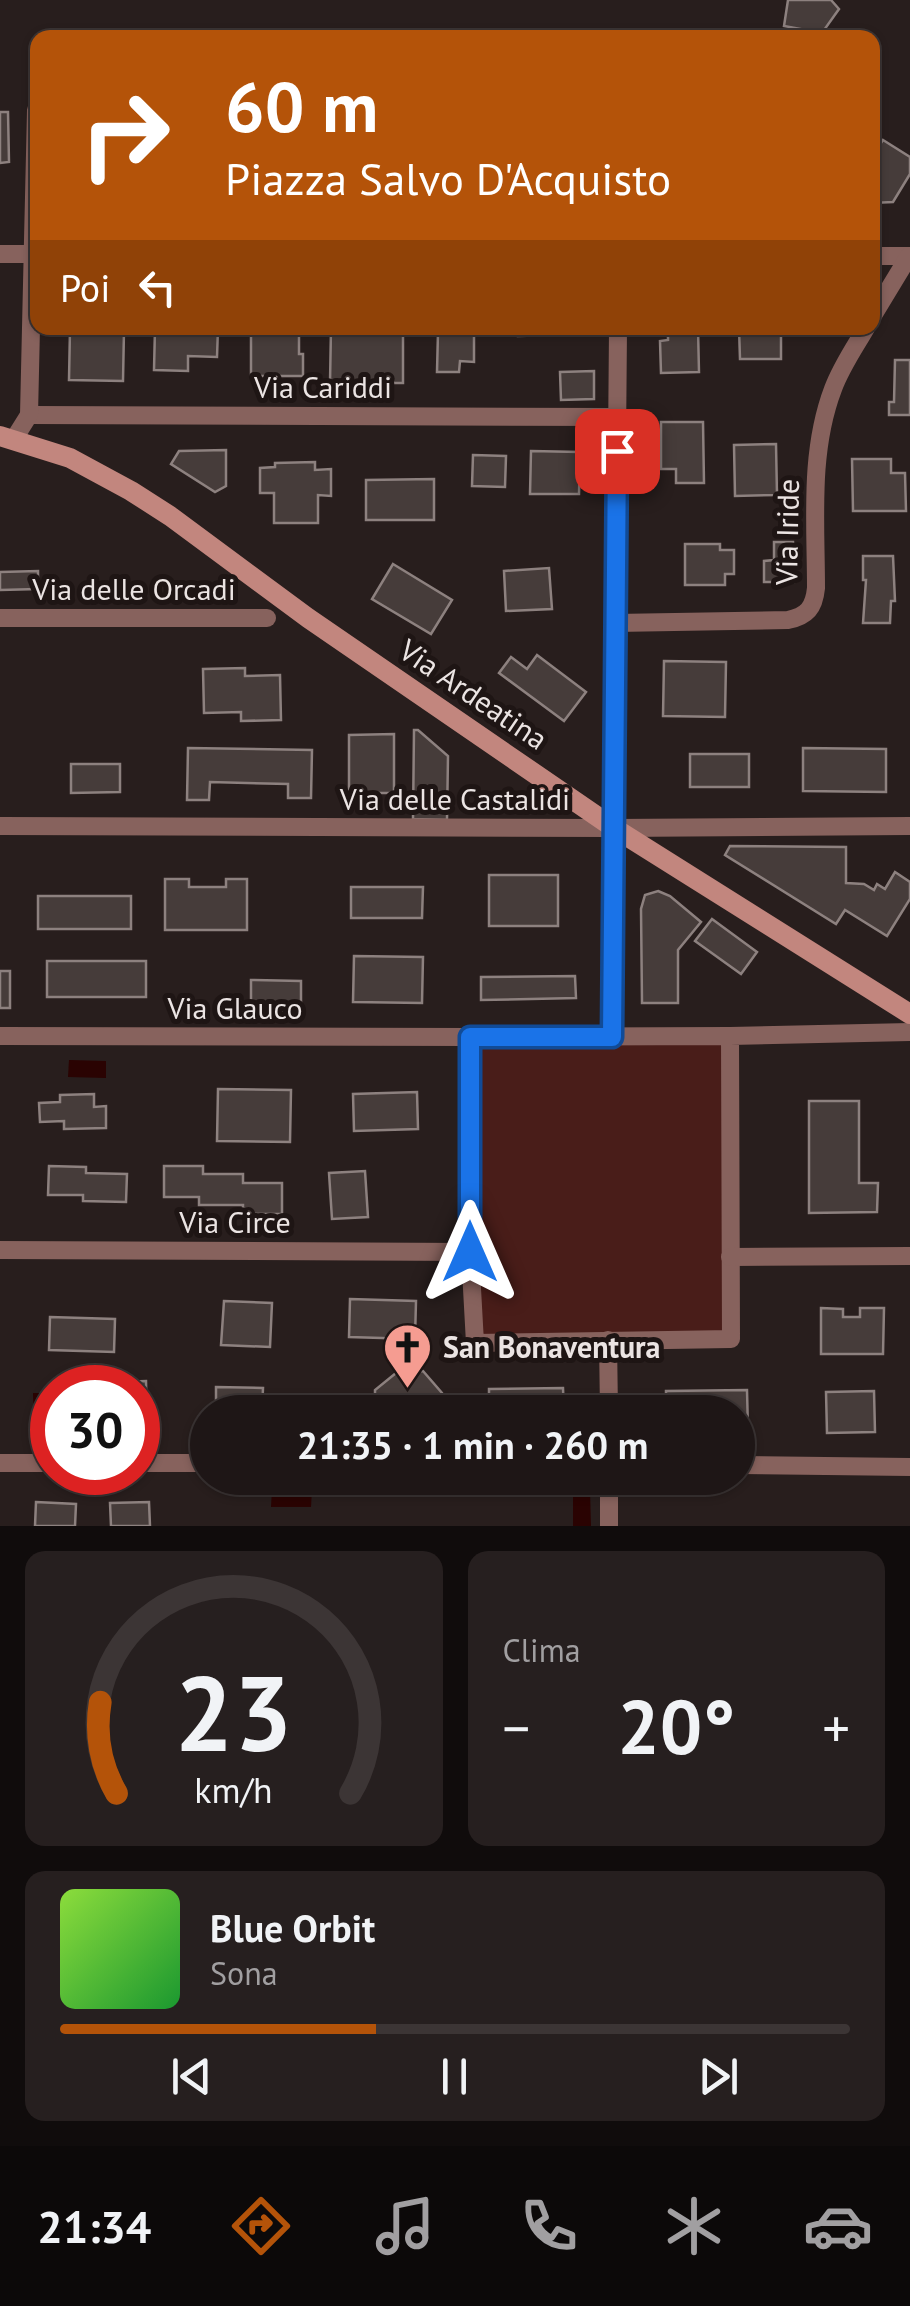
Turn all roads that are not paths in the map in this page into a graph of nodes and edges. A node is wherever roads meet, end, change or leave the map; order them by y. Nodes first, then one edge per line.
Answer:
1 (0, 254) edge
2 (30, 254) edge
3 (880, 256) edge
4 (910, 256) edge
5 (901, 285) edge
6 (880, 308) edge
7 (32, 335) edge
8 (618, 335) edge
9 (862, 335) edge
10 (29, 414) junction
11 (617, 417) junction
12 (7, 438) edge
13 (0, 618) edge
14 (267, 618) dead end
15 (616, 623) junction
16 (0, 826) edge
17 (910, 826) edge
18 (614, 828) junction
19 (910, 1014) edge
20 (910, 1032) edge
21 (0, 1036) edge
22 (730, 1036) junction
23 (470, 1037) junction
24 (612, 1037) junction
25 (0, 1250) edge
26 (470, 1252) junction
27 (910, 1256) edge
28 (730, 1258) junction
29 (608, 1340) junction
30 (609, 1395) edge
31 (0, 1463) edge
32 (30, 1463) edge
33 (160, 1463) edge
34 (190, 1463) edge
35 (755, 1466) edge
36 (910, 1467) edge
37 (610, 1495) edge
38 (610, 1526) edge

1 - 2 street
3 - 4 street
4 - 5 street
5 - 6 street
7 - 10 street
8 - 11 street
9 - 15 street, Via Iride
10 - 11 street, Via Cariddi
10 - 12 street
11 - 15 street
12 - 18 main road, Via Ardeatina
13 - 14 street, Via delle Orcadi
15 - 18 street
16 - 18 street, Via delle Castalidi
17 - 18 street, Via delle Castalidi
18 - 19 main road, Via Ardeatina
18 - 24 street
20 - 22 street
21 - 23 street, Via Glauco
22 - 24 street, Via Glauco
22 - 28 street
23 - 24 street, Via Glauco
23 - 26 street
25 - 26 street, Via Circe
26 - 29 street
27 - 28 street
28 - 29 street
29 - 30 street
31 - 32 street
33 - 34 street
35 - 36 street
37 - 38 street

